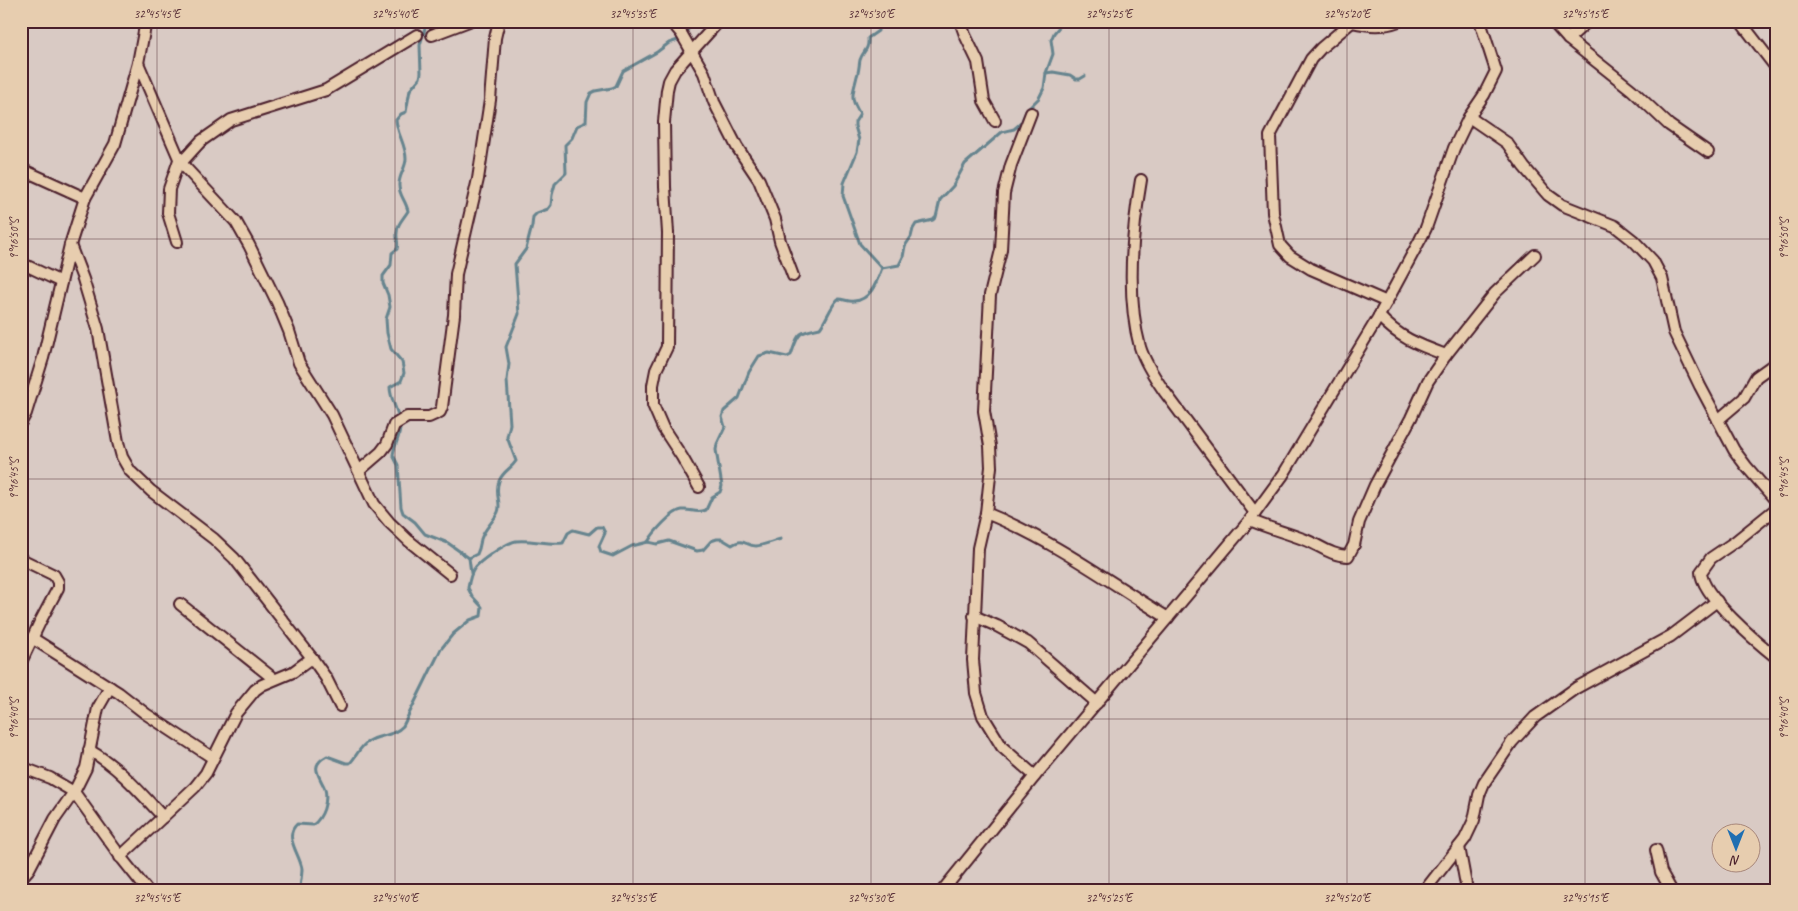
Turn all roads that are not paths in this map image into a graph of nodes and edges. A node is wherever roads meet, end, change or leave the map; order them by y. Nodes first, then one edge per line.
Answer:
1 (146, 21) edge
2 (469, 21) edge
3 (499, 21) edge
4 (671, 21) edge
5 (719, 21) edge
6 (960, 21) edge
7 (1399, 21) edge
8 (1480, 21) edge
9 (1552, 21) edge
10 (1588, 21) edge
11 (1740, 21) edge
12 (1353, 22) edge
13 (417, 35) dead end
14 (432, 35) dead end
15 (1568, 40) junction
16 (691, 52) junction
17 (138, 63) junction
18 (1777, 69) edge
19 (1031, 113) dead end
20 (1469, 117) junction
21 (995, 121) dead end
22 (1708, 152) dead end
23 (180, 161) junction
24 (21, 169) edge
25 (1142, 180) dead end
26 (85, 198) junction
27 (177, 242) dead end
28 (70, 245) junction
29 (1535, 255) dead end
30 (21, 263) edge
31 (793, 276) dead end
32 (61, 282) junction
33 (1387, 302) junction
34 (1379, 316) junction
35 (1446, 354) junction
36 (1777, 362) edge
37 (23, 413) edge
38 (1718, 420) junction
39 (359, 471) junction
40 (698, 487) dead end
41 (1777, 502) edge
42 (1777, 508) edge
43 (986, 513) junction
44 (1252, 516) junction
45 (21, 559) edge
46 (450, 574) dead end
47 (1717, 601) junction
48 (180, 604) dead end
49 (974, 616) junction
50 (1168, 618) junction
51 (32, 638) junction
52 (312, 658) junction
53 (1777, 658) edge
54 (21, 662) edge
55 (274, 680) junction
56 (110, 687) junction
57 (1097, 703) junction
58 (340, 706) dead end
59 (89, 750) junction
60 (213, 758) junction
61 (21, 767) edge
62 (1035, 776) junction
63 (74, 792) junction
64 (163, 817) junction
65 (1459, 847) junction
66 (1656, 850) dead end
67 (120, 857) junction
68 (21, 878) edge
69 (147, 890) edge
70 (943, 890) edge
71 (1425, 890) edge
72 (1467, 890) edge
73 (1671, 890) edge

1 - 17 street
2 - 14 street
3 - 39 street
4 - 16 street
5 - 16 street
6 - 21 street
7 - 12 street
8 - 20 street
9 - 15 street
10 - 15 street
11 - 18 street
12 - 33 street
13 - 23 street
15 - 22 street
16 - 31 street
16 - 40 street
17 - 23 street
17 - 26 street
19 - 43 street
20 - 33 street
20 - 38 street
23 - 27 street
23 - 39 street
24 - 26 street
25 - 44 street
26 - 28 street
28 - 32 street
28 - 52 street
29 - 35 street
30 - 32 street
32 - 37 street
33 - 34 street
34 - 35 street
34 - 44 street
35 - 44 street
36 - 38 street
38 - 41 street
39 - 46 street
42 - 47 street
43 - 49 street
43 - 50 street
44 - 50 street
45 - 51 street
47 - 53 street
47 - 65 street
48 - 55 street
49 - 57 street
49 - 62 street
50 - 57 street
51 - 54 street
51 - 56 street
52 - 55 street
52 - 58 street
55 - 60 street
56 - 59 street
56 - 60 street
57 - 62 street
59 - 63 street
59 - 64 street
60 - 64 street
61 - 63 street
62 - 70 street
63 - 67 street
63 - 68 street
64 - 67 street
65 - 71 street
65 - 72 street
66 - 73 street
67 - 69 street

